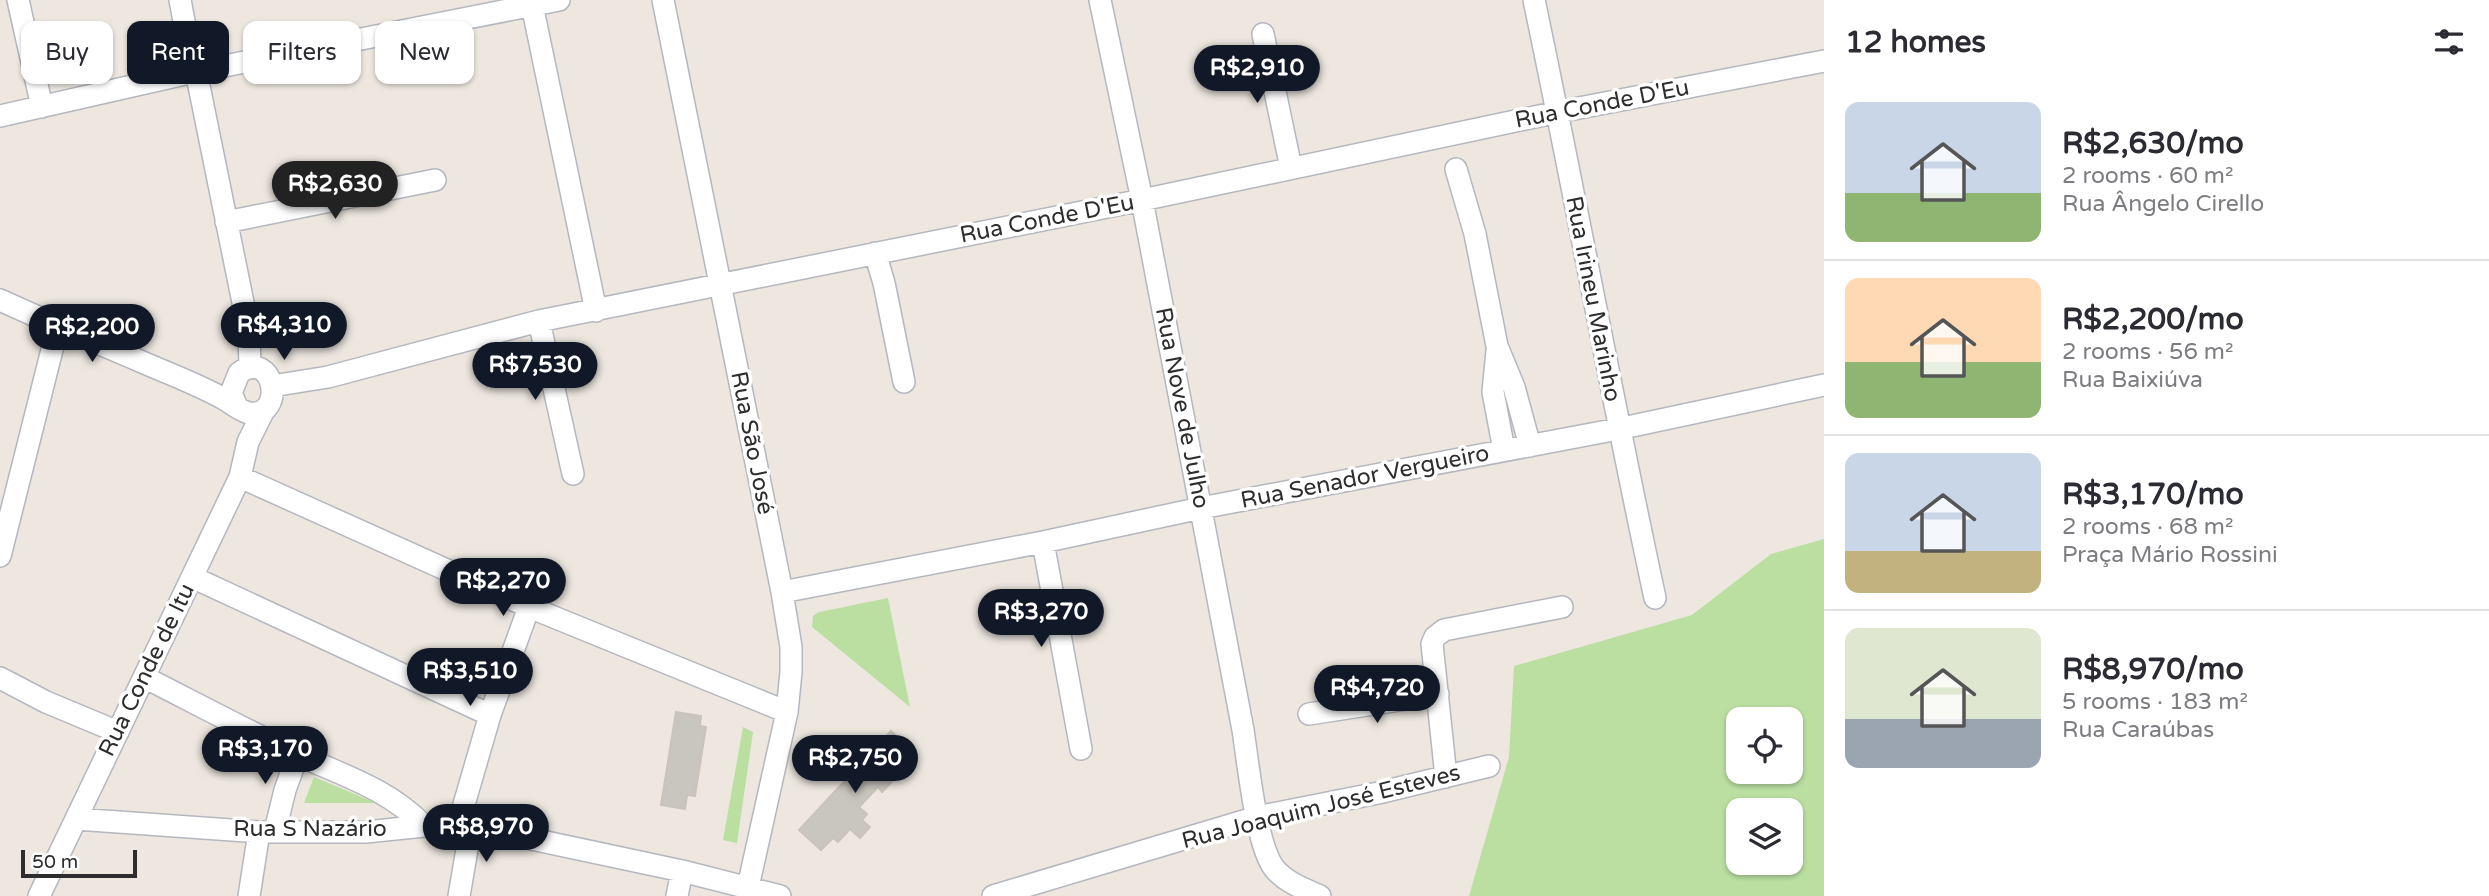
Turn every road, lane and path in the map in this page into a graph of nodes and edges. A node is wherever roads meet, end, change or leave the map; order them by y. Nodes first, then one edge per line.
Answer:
1 (18, 0) edge
2 (180, 0) edge
3 (559, 0) edge
4 (663, 0) edge
5 (1100, 0) edge
6 (1534, 0) edge
7 (532, 5) junction
8 (184, 21) edge
9 (1263, 34) dead end
10 (1824, 61) edge
11 (229, 65) edge
12 (143, 84) edge
13 (197, 84) edge
14 (42, 107) junction
15 (1558, 112) junction
16 (0, 116) edge
17 (1291, 168) junction
18 (1457, 169) dead end
19 (435, 180) dead end
20 (1142, 200) junction
21 (226, 222) junction
22 (875, 253) junction
23 (720, 284) junction
24 (0, 300) edge
25 (596, 311) junction
26 (538, 321) junction
27 (58, 327) junction
28 (1497, 346) junction
29 (243, 374) junction
30 (904, 382) dead end
31 (1824, 385) edge
32 (272, 386) junction
33 (202, 388) junction
34 (238, 408) junction
35 (264, 410) junction
36 (1618, 429) junction
37 (248, 442) junction
38 (1530, 446) junction
39 (1504, 450) junction
40 (573, 474) dead end
41 (240, 477) junction
42 (1201, 508) junction
43 (1043, 542) junction
44 (0, 556) edge
45 (192, 577) junction
46 (782, 592) junction
47 (1655, 598) dead end
48 (529, 607) junction
49 (1562, 607) dead end
50 (144, 677) junction
51 (0, 678) edge
52 (1438, 694) junction
53 (787, 712) junction
54 (1309, 714) dead end
55 (489, 715) junction
56 (117, 732) junction
57 (1081, 749) dead end
58 (298, 754) junction
59 (1489, 766) dead end
60 (1446, 777) junction
61 (1257, 817) junction
62 (76, 819) junction
63 (464, 825) junction
64 (424, 826) junction
65 (267, 831) junction
66 (682, 871) junction
67 (748, 887) junction
68 (38, 896) edge
69 (249, 896) edge
70 (459, 896) edge
71 (677, 896) edge
72 (780, 896) edge
73 (993, 896) edge
74 (1320, 896) edge

1 - 14 street
2 - 8 street
3 - 7 street
4 - 23 street, Rua São José
5 - 20 street, Rua Nove de Julho
6 - 15 street, Rua Irineu Marinho
7 - 11 street
7 - 25 street
9 - 17 street
10 - 15 street, Rua Conde D'Eu
12 - 14 street
13 - 21 street
14 - 16 street
15 - 17 street, Rua Conde D'Eu
15 - 36 street, Rua Irineu Marinho
17 - 20 street, Rua Conde D'Eu
18 - 28 street
19 - 21 street
20 - 22 street, Rua Conde D'Eu
20 - 42 street, Rua Nove de Julho
21 - 29 street
22 - 23 street, Rua Conde D'Eu
22 - 30 street
23 - 25 street, Rua Conde D'Eu
23 - 46 street, Rua São José
24 - 27 street
25 - 26 street, Rua Conde D'Eu
26 - 32 street, Rua Conde D'Eu
26 - 40 street
27 - 33 street
27 - 44 street
28 - 38 street
28 - 39 street
29 - 32 street
29 - 33 street
29 - 34 street
31 - 36 street, Rua Senador Vergueiro
32 - 35 street
33 - 34 street
34 - 35 street
34 - 37 street, Rua Conde de Itu
35 - 37 street, Rua Conde de Itu
36 - 38 street, Rua Senador Vergueiro
36 - 47 street, Rua Irineu Marinho
37 - 41 street, Rua Conde de Itu
38 - 39 street, Rua Senador Vergueiro
39 - 42 street, Rua Senador Vergueiro
41 - 45 street, Rua Conde de Itu
41 - 48 street
42 - 43 street, Rua Senador Vergueiro
42 - 61 street, Rua Nove de Julho
43 - 46 street, Rua Senador Vergueiro
43 - 57 street
45 - 50 street, Rua Conde de Itu
45 - 55 street
46 - 53 street, Rua São José
48 - 53 street
48 - 55 street
49 - 52 street
50 - 56 street, Rua Conde de Itu
50 - 58 street
51 - 56 street
52 - 54 street
52 - 60 street
53 - 67 street, Rua São José
55 - 63 street
56 - 62 street, Rua Conde de Itu
58 - 64 street
58 - 65 street
59 - 60 street, Rua Joaquim José Esteves
60 - 61 street, Rua Joaquim José Esteves
61 - 73 street, Rua Joaquim José Esteves
61 - 74 street, Rua Nove de Julho
62 - 65 street, Rua S Nazário
62 - 68 street, Rua Conde de Itu
63 - 64 street, Rua S Nazário
63 - 66 street, Rua S Nazário
63 - 70 street
64 - 65 street, Rua S Nazário
65 - 69 street
66 - 67 street, Rua S Nazário
66 - 71 street
67 - 72 street

